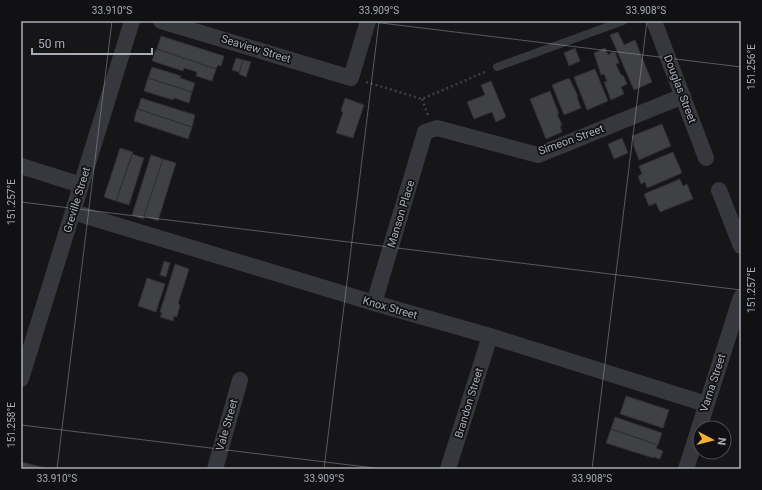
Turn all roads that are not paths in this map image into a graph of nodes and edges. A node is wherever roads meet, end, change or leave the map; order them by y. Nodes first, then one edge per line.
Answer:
1 (132, 21) edge
2 (161, 21) edge
3 (368, 21) edge
4 (623, 21) edge
5 (654, 21) edge
6 (497, 67) road end
7 (683, 96) junction
8 (433, 129) joint
9 (706, 158) dead end
10 (21, 166) edge
11 (81, 184) junction
12 (719, 190) dead end
13 (73, 212) junction
14 (741, 246) edge
15 (741, 296) edge
16 (374, 303) junction
17 (736, 330) edge
18 (490, 336) junction
19 (21, 378) edge
20 (240, 380) dead end
21 (706, 404) junction
22 (215, 469) edge
23 (448, 469) edge
24 (686, 469) edge

1 - 11 street, Greville Street
2 - 3 street, Seaview Street
4 - 6 lane
5 - 7 street, Douglas Street
7 - 8 street, Simeon Street
7 - 9 street, Douglas Street
8 - 16 street, Manson Place
10 - 11 street
11 - 13 street, Greville Street
12 - 14 street
13 - 16 street, Knox Street
13 - 19 street, Greville Street
15 - 17 street, Varna Street
16 - 18 street, Knox Street
17 - 21 street, Varna Street
18 - 21 street, Knox Street
18 - 23 street, Brandon Street
20 - 22 street, Vale Street
21 - 24 street, Varna Street

